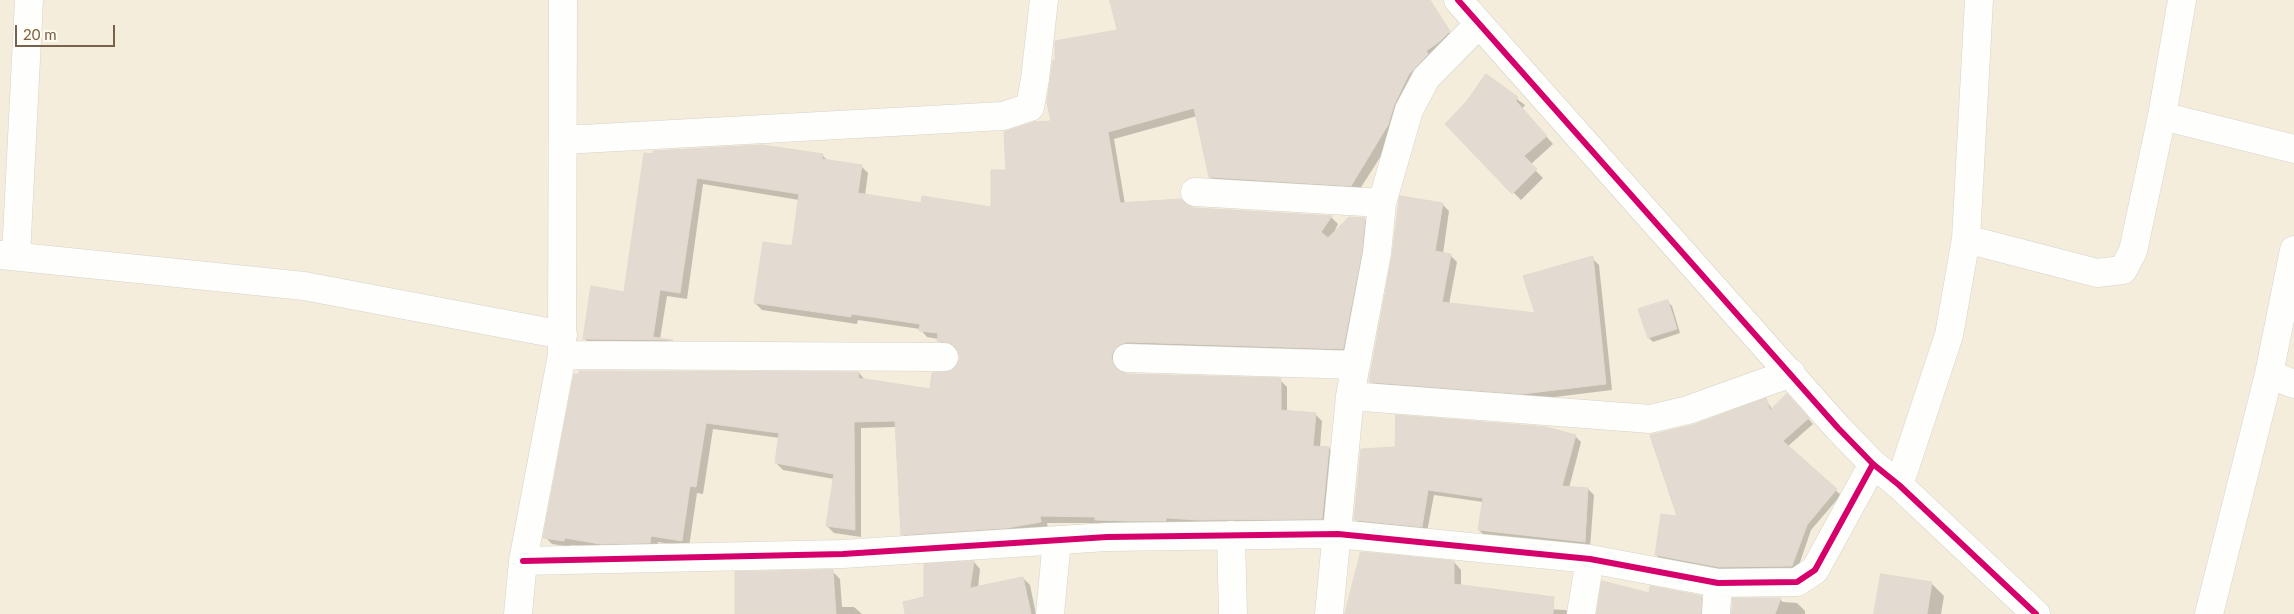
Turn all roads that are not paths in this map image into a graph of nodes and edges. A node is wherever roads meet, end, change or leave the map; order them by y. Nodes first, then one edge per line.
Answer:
1 (30, 0) edge
2 (563, 0) edge
3 (1044, 0) edge
4 (1458, 0) edge
5 (1979, 0) edge
6 (2182, 0) edge
7 (1479, 24) junction
8 (2162, 116) junction
9 (563, 140) junction
10 (2294, 149) edge
11 (1195, 192) dead end
12 (1382, 203) junction
13 (1966, 238) junction
14 (2294, 250) edge
15 (8, 255) edge
16 (563, 345) junction
17 (944, 357) dead end
18 (1127, 358) dead end
19 (1356, 365) junction
20 (1791, 373) junction
21 (2269, 374) junction
22 (2294, 384) edge
23 (1350, 396) junction
24 (1873, 464) junction
25 (1899, 485) junction
26 (1338, 534) junction
27 (1230, 535) junction
28 (1057, 540) junction
29 (1590, 559) junction
30 (523, 561) junction
31 (1718, 583) junction
32 (518, 614) edge
33 (1050, 614) edge
34 (1233, 614) edge
35 (1329, 614) edge
36 (1581, 614) edge
37 (1716, 614) edge
38 (2036, 614) edge
39 (2210, 614) edge

1 - 15 street
2 - 9 street
3 - 9 street
4 - 7 street
5 - 13 street
6 - 8 street
7 - 12 street
7 - 20 street
8 - 10 street
8 - 13 street
9 - 16 street
11 - 12 street
12 - 19 street
13 - 25 street
14 - 21 street
15 - 16 street
16 - 17 street
16 - 30 street
18 - 19 street
19 - 23 street
20 - 23 street
20 - 24 street
21 - 22 street
21 - 39 street
23 - 26 street
24 - 25 street
24 - 31 street
25 - 38 street
26 - 27 street
26 - 29 street
26 - 35 street
27 - 28 street
27 - 34 street
28 - 30 street
28 - 33 street
29 - 31 street
29 - 36 street
30 - 32 street
31 - 37 street

